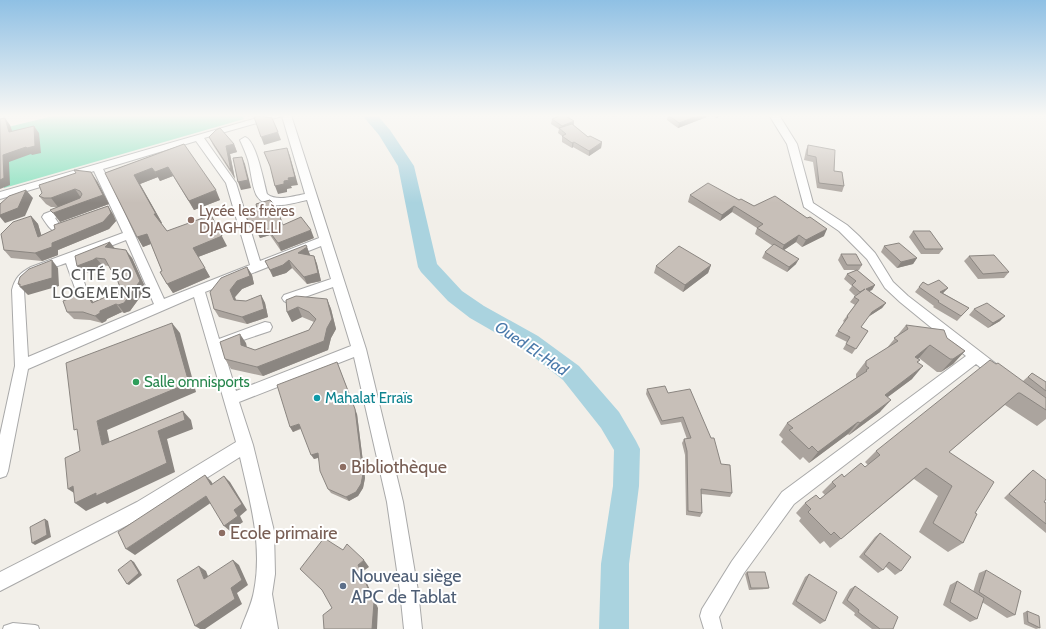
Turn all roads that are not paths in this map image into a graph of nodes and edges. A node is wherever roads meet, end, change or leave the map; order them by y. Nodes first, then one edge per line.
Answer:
1 (173, 144) edge
2 (203, 144) edge
3 (248, 144) edge
4 (292, 144) edge
5 (792, 144) edge
6 (97, 167) junction
7 (0, 196) edge
8 (312, 196) junction
9 (82, 203) edge
10 (117, 207) junction
11 (104, 212) edge
12 (77, 222) edge
13 (129, 236) junction
14 (325, 240) junction
15 (70, 256) junction
16 (256, 266) junction
17 (338, 281) junction
18 (80, 288) edge
19 (198, 290) junction
20 (288, 298) edge
21 (161, 306) junction
22 (265, 327) dead end
23 (214, 344) junction
24 (359, 349) junction
25 (976, 356) junction
26 (22, 366) junction
27 (1011, 384) edge
28 (231, 399) junction
29 (245, 445) junction
30 (0, 470) edge
31 (0, 582) edge
32 (263, 593) junction
33 (7, 629) edge
34 (35, 629) edge
35 (250, 629) edge
36 (269, 629) edge
37 (413, 629) edge
38 (713, 629) edge

1 - 6 street
2 - 16 street
3 - 8 street
4 - 8 street
5 - 25 street
6 - 7 street
6 - 10 street
8 - 14 street
9 - 12 street
10 - 11 street
10 - 13 street
13 - 15 street
13 - 21 street
14 - 16 street
14 - 17 street
15 - 18 street
15 - 26 street
16 - 19 street
17 - 20 street
17 - 24 street
19 - 21 street
19 - 23 street
21 - 26 street
22 - 23 street
23 - 28 street
24 - 28 street
24 - 37 street
25 - 27 street
25 - 38 street
26 - 30 street
28 - 29 street
29 - 31 street
29 - 32 street
32 - 35 street
32 - 36 street
33 - 34 lane

